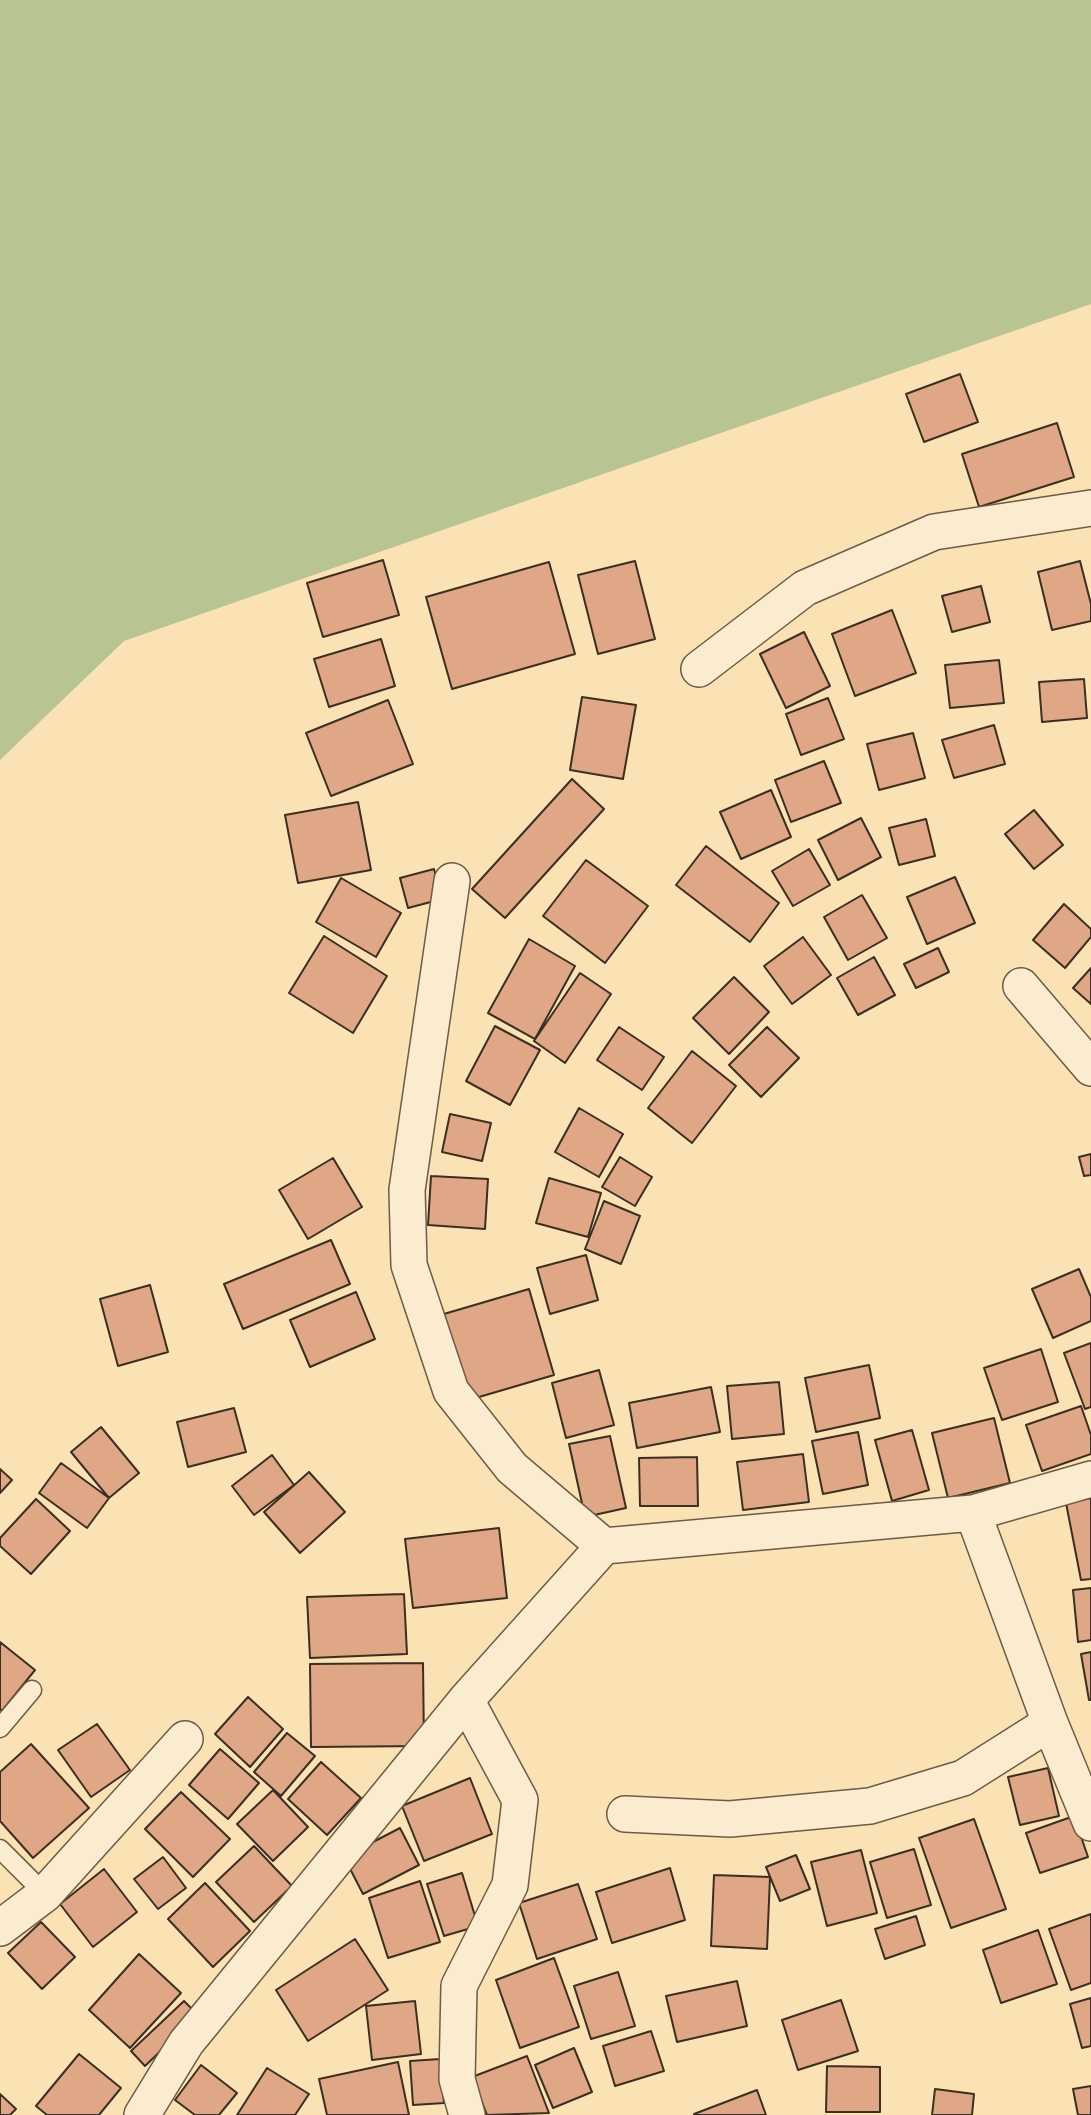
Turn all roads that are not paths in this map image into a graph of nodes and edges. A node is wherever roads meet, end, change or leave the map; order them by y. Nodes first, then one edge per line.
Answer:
1 (1091, 508) edge
2 (699, 669) dead end
3 (452, 881) dead end
4 (1021, 986) dead end
5 (1091, 1068) edge
6 (1091, 1479) edge
7 (974, 1513) junction
8 (604, 1546) junction
9 (32, 1690) dead end
10 (466, 1700) junction
11 (1050, 1723) junction
12 (0, 1728) edge
13 (185, 1739) dead end
14 (625, 1814) dead end
15 (1091, 1823) edge
16 (0, 1849) edge
17 (45, 1894) junction
18 (0, 1928) edge
19 (142, 2115) edge
20 (467, 2115) edge

1 - 2 street
3 - 8 street
4 - 5 street
6 - 7 street
7 - 8 street
7 - 11 street
8 - 10 street
9 - 12 lane
10 - 19 street
10 - 20 street
11 - 14 street
11 - 15 street
13 - 17 street
16 - 17 lane
17 - 18 street

